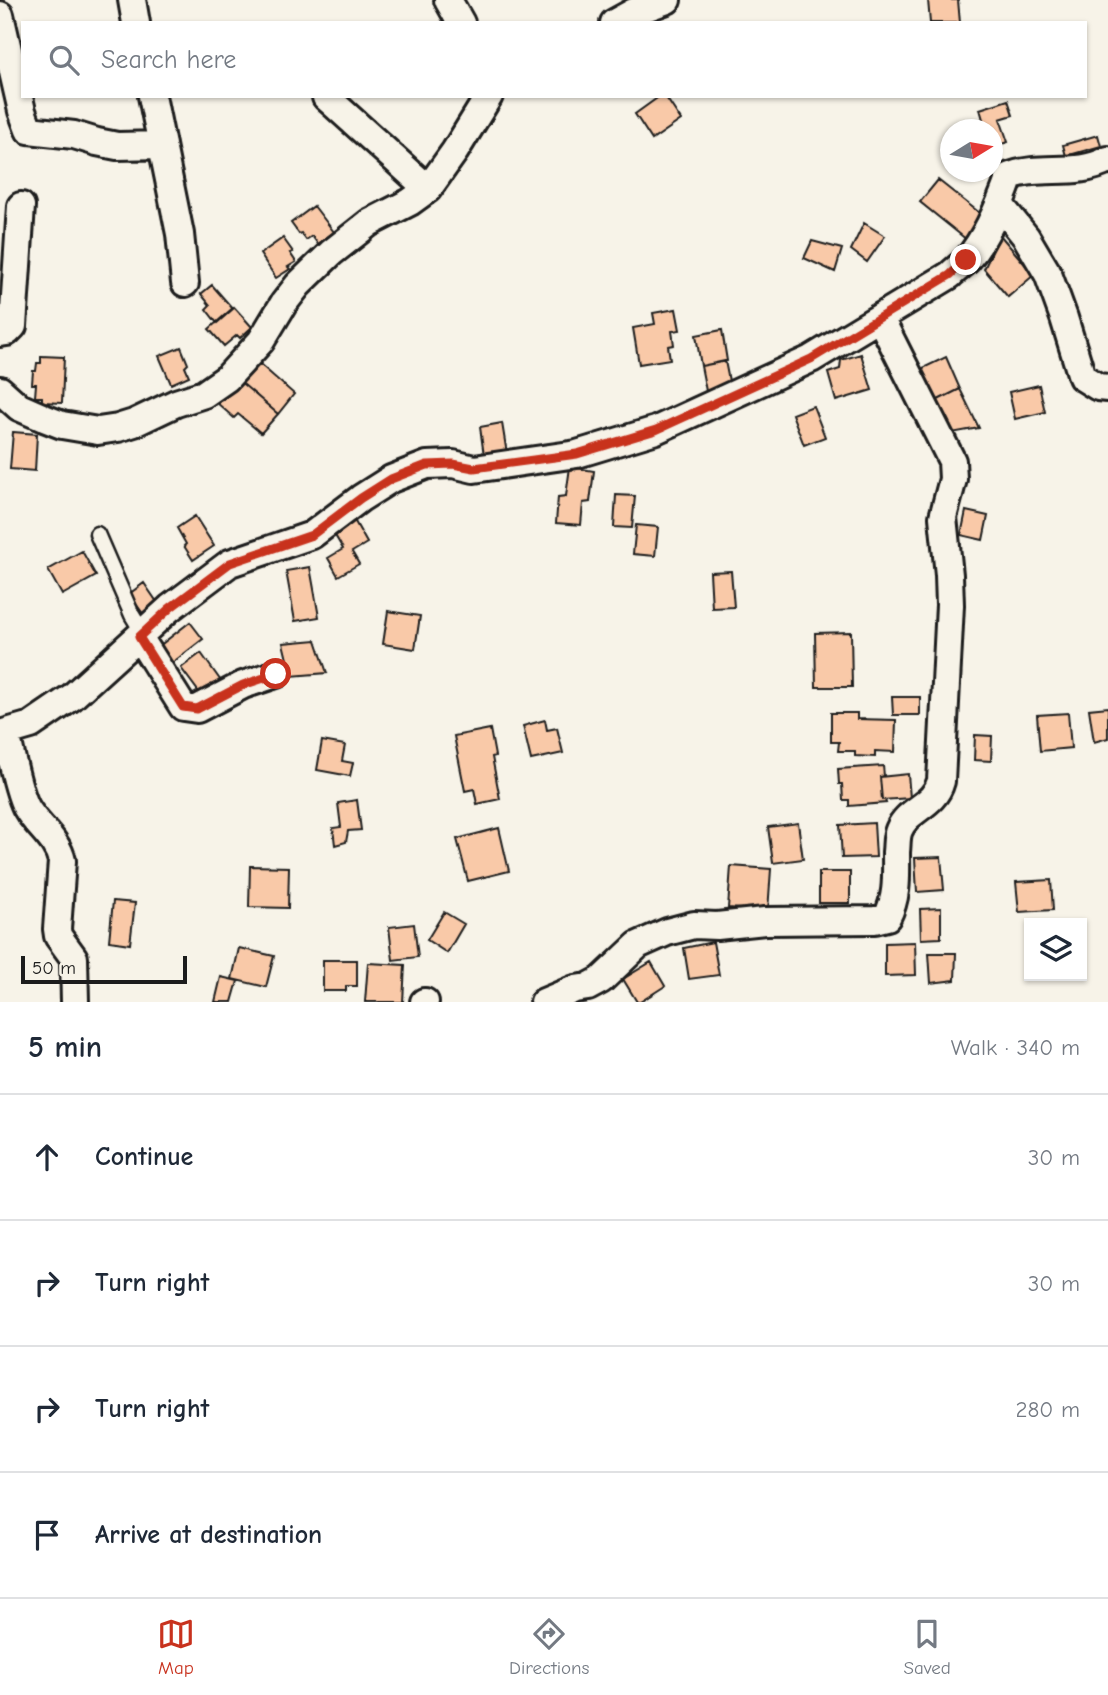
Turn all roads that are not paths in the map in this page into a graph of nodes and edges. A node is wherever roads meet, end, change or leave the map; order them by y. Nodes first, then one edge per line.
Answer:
1 (132, 0) edge
2 (448, 0) edge
3 (667, 0) edge
4 (0, 15) edge
5 (136, 21) edge
6 (460, 21) edge
7 (618, 21) edge
8 (152, 98) edge
9 (327, 98) edge
10 (488, 98) edge
11 (162, 145) junction
12 (1108, 160) edge
13 (428, 189) junction
14 (1000, 205) junction
15 (21, 206) dead end
16 (185, 283) dead end
17 (880, 318) junction
18 (0, 333) edge
19 (1108, 388) edge
20 (0, 390) edge
21 (97, 534) dead end
22 (141, 635) junction
23 (276, 674) dead end
24 (3, 733) edge
25 (75, 1002) edge
26 (544, 1002) edge

1 - 5 street
2 - 6 street
3 - 7 street
4 - 11 street
8 - 11 street
9 - 13 street
10 - 13 street
11 - 16 street
12 - 14 street
13 - 20 street
14 - 17 street
14 - 19 street
15 - 18 street
17 - 22 street
17 - 26 street
21 - 22 lane
22 - 23 street
22 - 24 street
24 - 25 street

